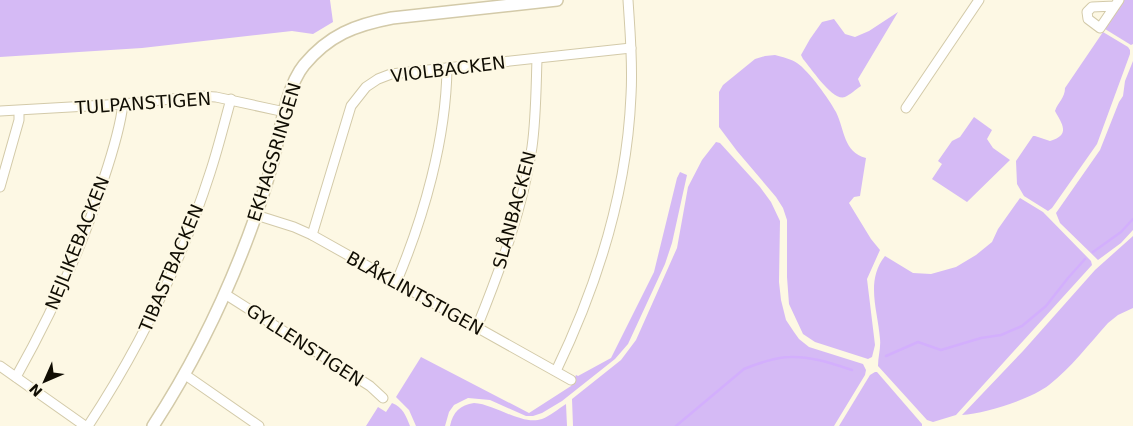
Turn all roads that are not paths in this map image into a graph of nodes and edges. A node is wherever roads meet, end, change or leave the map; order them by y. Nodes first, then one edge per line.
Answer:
1 (557, 0) edge
2 (628, 0) edge
3 (979, 0) edge
4 (525, 2) edge
5 (631, 48) junction
6 (538, 59) junction
7 (447, 68) junction
8 (231, 99) junction
9 (123, 104) junction
10 (906, 108) dead end
11 (0, 111) edge
12 (19, 111) junction
13 (285, 112) junction
14 (0, 187) edge
15 (256, 215) junction
16 (312, 235) junction
17 (396, 282) junction
18 (225, 294) junction
19 (477, 327) junction
20 (0, 366) edge
21 (556, 371) junction
22 (184, 374) junction
23 (16, 377) junction
24 (571, 380) dead end
25 (383, 398) dead end
26 (158, 424) edge
27 (87, 426) edge
28 (259, 426) edge

1 - 4 street, EKHAGSRINGEN
2 - 5 street
3 - 10 street
4 - 13 street, EKHAGSRINGEN
5 - 6 street, VIOLBACKEN
5 - 21 street
6 - 7 street, VIOLBACKEN
6 - 19 street, SLÅNBACKEN
7 - 16 street, VIOLBACKEN
7 - 17 street
8 - 9 street, TULPANSTIGEN
8 - 13 street, TULPANSTIGEN
8 - 27 street, TIBASTBACKEN
9 - 12 street, TULPANSTIGEN
9 - 23 street, NEJLIKEBACKEN
11 - 12 street, TULPANSTIGEN
12 - 14 street
13 - 15 street, EKHAGSRINGEN
15 - 16 street, BLÅKLINTSTIGEN
15 - 18 street, EKHAGSRINGEN
16 - 17 street, BLÅKLINTSTIGEN
17 - 19 street, BLÅKLINTSTIGEN
18 - 22 street, EKHAGSRINGEN
18 - 25 street, GYLLENSTIGEN
19 - 21 street, BLÅKLINTSTIGEN
20 - 23 street
21 - 24 street, BLÅKLINTSTIGEN
22 - 26 street, EKHAGSRINGEN
22 - 28 street
23 - 27 street

